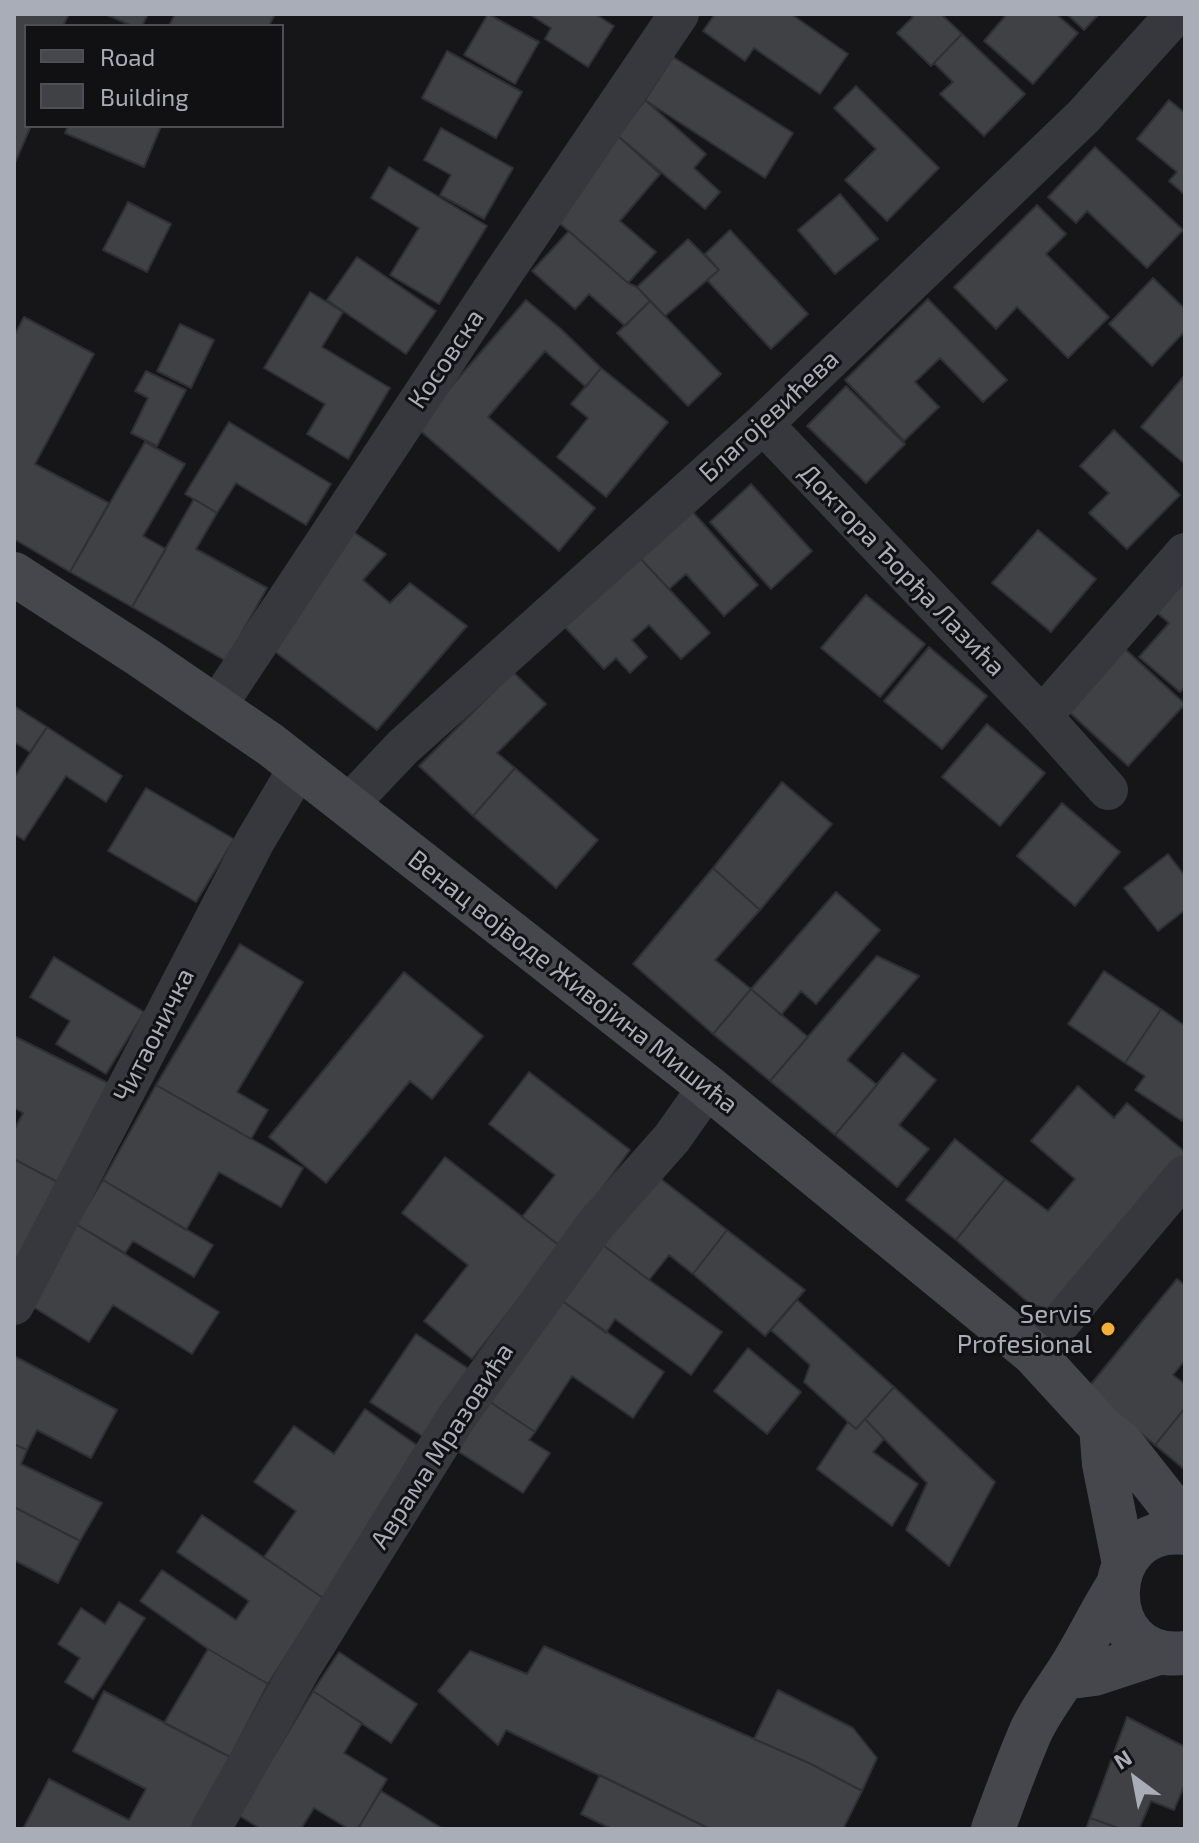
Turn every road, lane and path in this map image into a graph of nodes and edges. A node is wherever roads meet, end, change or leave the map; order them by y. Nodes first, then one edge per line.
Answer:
1 (679, 14) edge
2 (1176, 14) edge
3 (763, 424) junction
4 (1185, 553) edge
5 (14, 574) edge
6 (216, 707) junction
7 (1042, 716) junction
8 (299, 767) junction
9 (1108, 790) dead end
10 (348, 805) junction
11 (708, 1087) junction
12 (1185, 1175) edge
13 (14, 1305) edge
14 (1034, 1354) junction
15 (1101, 1427) junction
16 (1185, 1524) edge
17 (1185, 1533) edge
18 (1120, 1576) junction
19 (1173, 1652) edge
20 (1064, 1678) junction
21 (211, 1829) edge
22 (993, 1829) edge

1 - 6 street, Косовска
2 - 3 street, Благојевићева
3 - 7 street, Доктора Ђорђа Лазића
3 - 10 street, Благојевићева
4 - 7 street
5 - 6 main road, Венац војводе Живојина Мишића
6 - 8 main road, Венац војводе Живојина Мишића
7 - 9 street, Доктора Ђорђа Лазића
8 - 10 main road, Венац војводе Живојина Мишића
8 - 13 street, Читаоничка
10 - 11 main road, Венац војводе Живојина Мишића
11 - 14 main road, Венац војводе Живојина Мишића
11 - 21 street, Аврама Мразовића
12 - 14 street
14 - 15 main road, Венац војводе Живојина Мишића
15 - 16 main road, Венац војводе Живојина Мишића
15 - 18 main road
17 - 18 main road
18 - 19 main road
18 - 20 main road
19 - 20 main road
20 - 22 main road

